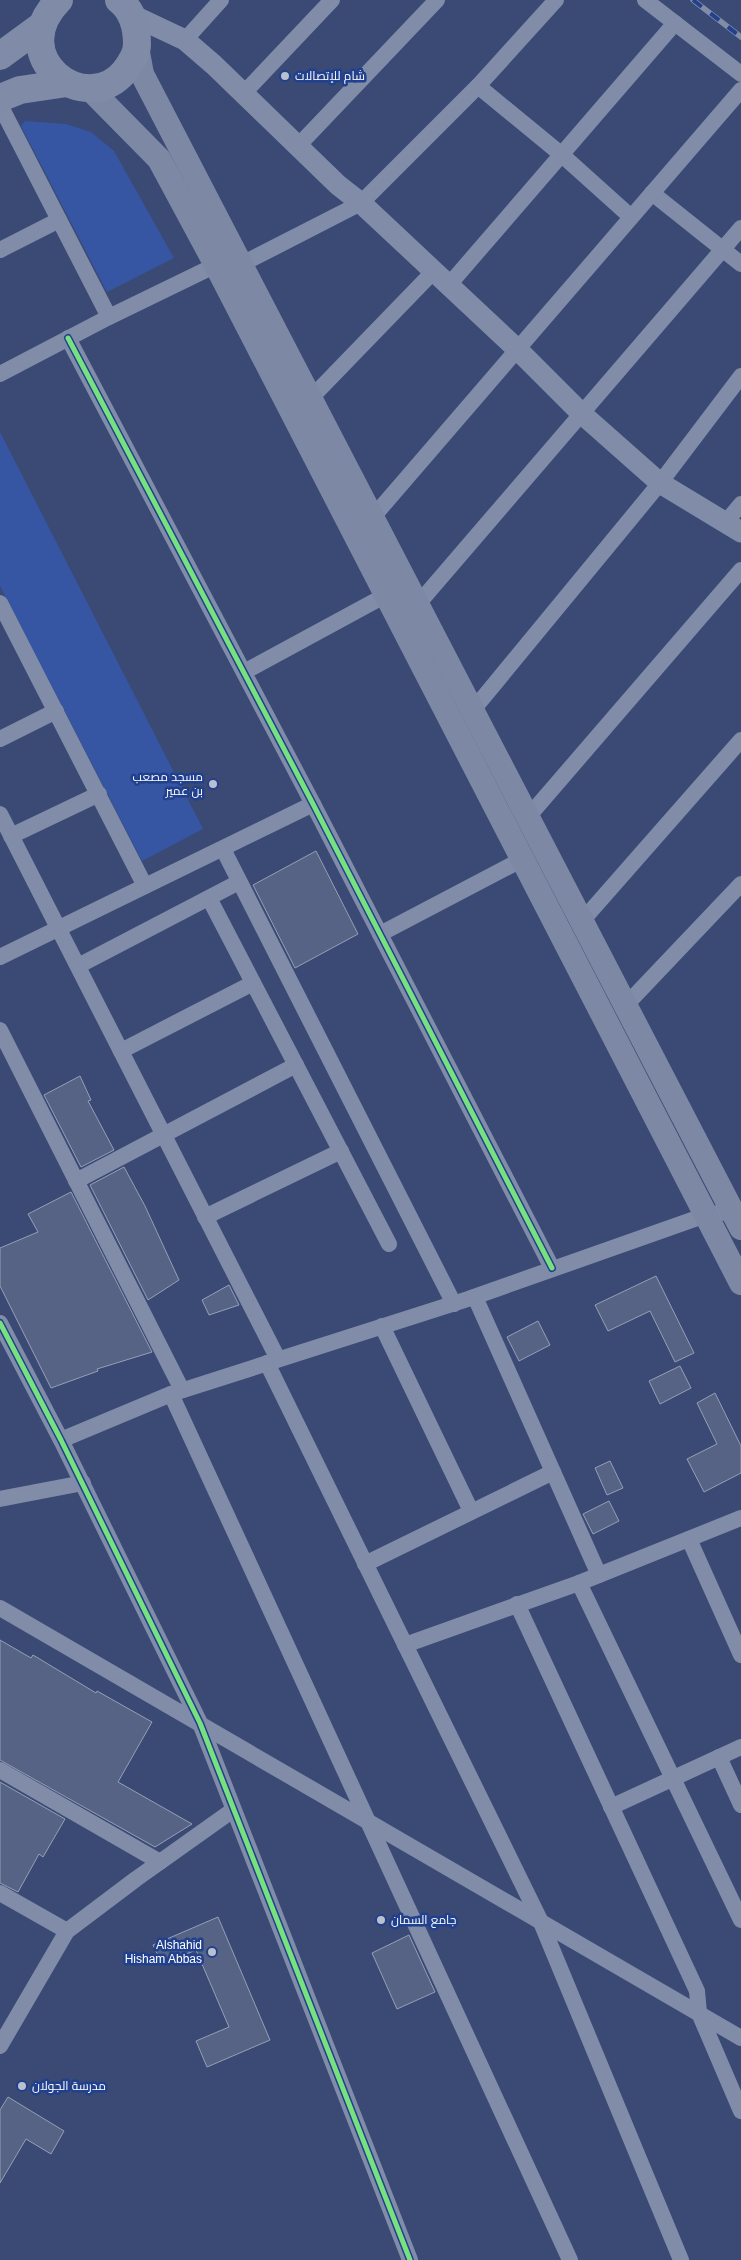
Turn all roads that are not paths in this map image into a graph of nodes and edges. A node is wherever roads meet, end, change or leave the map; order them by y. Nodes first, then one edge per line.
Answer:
1 (59, 0) edge
2 (222, 0) edge
3 (332, 0) edge
4 (437, 0) edge
5 (556, 0) edge
6 (645, 0) edge
7 (126, 5) edge
8 (675, 23) junction
9 (41, 26) junction
10 (185, 40) junction
11 (137, 47) junction
12 (0, 56) edge
13 (741, 74) edge
14 (78, 86) junction
15 (478, 86) junction
16 (741, 90) edge
17 (243, 94) junction
18 (0, 98) edge
19 (0, 105) edge
20 (298, 146) junction
21 (562, 154) junction
22 (652, 194) junction
23 (361, 203) junction
24 (631, 217) junction
25 (59, 220) junction
26 (741, 228) edge
27 (0, 250) edge
28 (723, 250) junction
29 (242, 264) junction
30 (741, 264) edge
31 (216, 265) junction
32 (432, 272) junction
33 (448, 286) junction
34 (109, 316) junction
35 (68, 338) junction
36 (517, 349) junction
37 (0, 374) edge
38 (741, 376) edge
39 (311, 398) junction
40 (582, 414) junction
41 (660, 483) junction
42 (741, 504) edge
43 (373, 517) junction
44 (733, 527) edge
45 (741, 570) edge
46 (386, 595) junction
47 (0, 604) edge
48 (418, 604) junction
49 (7, 632) edge
50 (244, 672) junction
51 (473, 710) junction
52 (56, 711) junction
53 (0, 739) edge
54 (741, 740) edge
55 (98, 794) junction
56 (313, 804) junction
57 (0, 814) edge
58 (528, 817) junction
59 (11, 836) junction
60 (223, 849) junction
61 (523, 859) junction
62 (239, 882) junction
63 (741, 884) edge
64 (145, 886) junction
65 (209, 898) junction
66 (582, 921) junction
67 (59, 930) junction
68 (380, 934) junction
69 (0, 957) edge
70 (78, 966) junction
71 (253, 983) junction
72 (626, 1006) junction
73 (0, 1030) edge
74 (121, 1051) junction
75 (296, 1065) junction
76 (164, 1136) junction
77 (341, 1151) junction
78 (76, 1181) junction
79 (706, 1215) junction
80 (205, 1217) junction
81 (738, 1217) edge
82 (389, 1244) dead end
83 (552, 1268) junction
84 (741, 1283) edge
85 (474, 1297) junction
86 (454, 1304) junction
87 (0, 1323) edge
88 (382, 1326) junction
89 (272, 1361) junction
90 (177, 1392) junction
91 (61, 1440) junction
92 (553, 1472) junction
93 (83, 1483) junction
94 (0, 1499) edge
95 (471, 1511) junction
96 (741, 1518) edge
97 (689, 1539) junction
98 (365, 1564) junction
99 (598, 1575) junction
100 (579, 1582) junction
101 (517, 1604) junction
102 (0, 1608) edge
103 (405, 1645) junction
104 (741, 1655) edge
105 (200, 1723) junction
106 (741, 1747) edge
107 (719, 1757) junction
108 (0, 1770) edge
109 (673, 1778) junction
110 (741, 1804) edge
111 (611, 1807) junction
112 (233, 1810) junction
113 (368, 1822) junction
114 (160, 1862) junction
115 (0, 1893) edge
116 (540, 1920) junction
117 (741, 1920) edge
118 (67, 1931) junction
119 (699, 2013) junction
120 (741, 2038) edge
121 (1, 2042) edge
122 (741, 2111) edge
123 (410, 2260) edge
124 (570, 2260) edge
125 (681, 2260) edge

1 - 9 highway
2 - 10 street
3 - 17 street
4 - 20 street
5 - 15 street
6 - 8 street
7 - 10 street
7 - 11 highway
8 - 13 street
8 - 21 street
9 - 12 highway
9 - 14 highway
10 - 17 street
11 - 14 highway
11 - 29 main road
14 - 18 highway
14 - 31 main road
15 - 21 street
15 - 23 street
16 - 22 street
17 - 20 street
19 - 25 street
20 - 23 street
21 - 24 street
21 - 33 street
22 - 24 street
22 - 28 street
23 - 29 street
23 - 32 street
24 - 36 street
25 - 27 street
25 - 34 street
26 - 28 street
28 - 30 street
28 - 40 street
29 - 39 main road
31 - 34 street
31 - 46 main road
32 - 33 street
32 - 39 street
33 - 36 street
34 - 35 street
35 - 37 street
35 - 50 street
36 - 40 street
36 - 43 street
38 - 41 street
39 - 43 main road
40 - 41 street
40 - 48 street
41 - 44 street
41 - 51 street
42 - 44 street
43 - 48 main road
45 - 58 street
46 - 50 street
46 - 61 main road
47 - 49 street
48 - 51 main road
49 - 52 street
50 - 56 street
51 - 58 main road
52 - 53 street
52 - 55 street
54 - 66 street
55 - 59 street
55 - 64 street
56 - 60 street
56 - 68 street
57 - 59 street
58 - 66 main road
59 - 67 street
60 - 62 street
60 - 64 street
61 - 68 street
61 - 79 main road
62 - 65 street
62 - 86 street
63 - 72 street
64 - 67 street
65 - 70 street
65 - 71 street
66 - 72 main road
67 - 69 street
67 - 70 street
68 - 83 street
70 - 74 street
71 - 74 street
71 - 75 street
72 - 81 main road
73 - 78 street
74 - 76 street
75 - 76 street
75 - 77 street
76 - 78 street
76 - 80 street
77 - 80 street
77 - 82 street
78 - 90 street
79 - 81 street
79 - 83 street
79 - 84 main road
80 - 89 street
83 - 85 street
85 - 86 street
85 - 92 street
86 - 88 street
87 - 91 street
88 - 89 street
88 - 95 street
89 - 90 street
89 - 98 street
90 - 91 street
90 - 113 street
91 - 93 street
92 - 95 street
92 - 99 street
93 - 94 street
93 - 105 street
95 - 98 street
96 - 97 street
97 - 99 street
97 - 104 street
98 - 103 street
99 - 100 street
100 - 101 street
100 - 109 street
101 - 103 street
101 - 111 street
102 - 105 street
103 - 116 street
105 - 112 street
105 - 113 street
106 - 107 street
107 - 109 street
107 - 110 street
108 - 114 street
109 - 111 street
109 - 117 street
111 - 119 street
112 - 114 street
112 - 123 street
113 - 116 street
113 - 124 street
114 - 118 street
115 - 118 street
116 - 119 street
116 - 125 street
118 - 121 street
119 - 120 street
119 - 122 street

